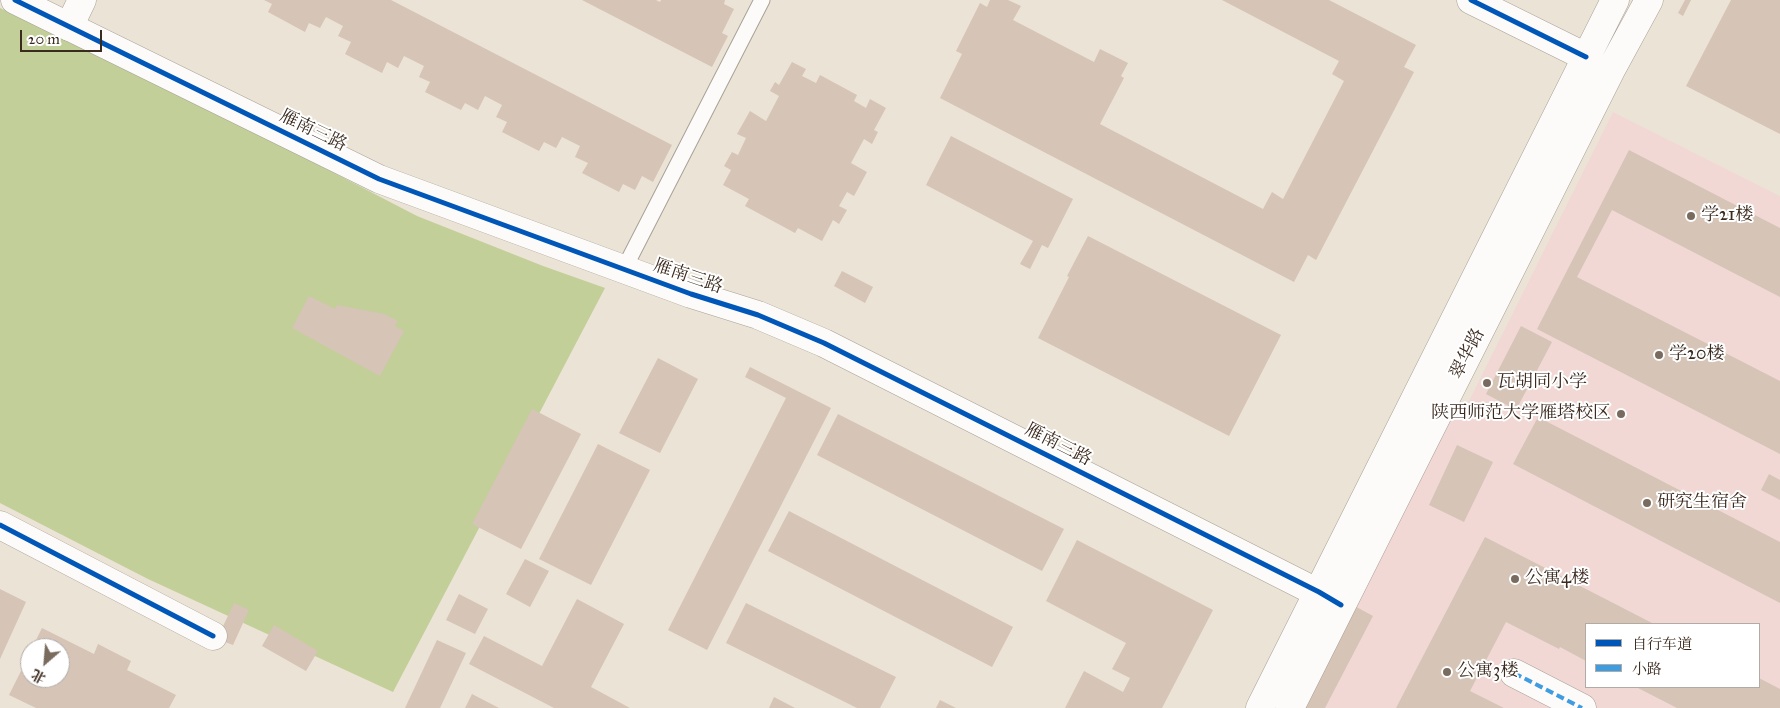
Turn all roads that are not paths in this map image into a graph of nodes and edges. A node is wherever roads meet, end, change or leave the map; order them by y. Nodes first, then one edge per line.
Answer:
1 (15, 0) edge
2 (82, 0) edge
3 (762, 0) edge
4 (1471, 0) edge
5 (1615, 0) edge
6 (1649, 0) edge
7 (69, 26) junction
8 (1586, 57) junction
9 (624, 269) junction
10 (0, 526) edge
11 (1330, 598) junction
12 (213, 636) dead end
13 (1514, 673) dead end
14 (1260, 708) edge
15 (1290, 708) edge
16 (1582, 708) edge

1 - 7 street, 雁南三路
2 - 7 street
3 - 9 lane
4 - 8 street
5 - 8 street, 翠华路
6 - 11 street, 翠华路
7 - 9 street, 雁南三路
8 - 11 street, 翠华路
9 - 11 street, 雁南三路
10 - 12 street
11 - 14 street, 翠华路
11 - 15 street, 翠华路
13 - 16 street

